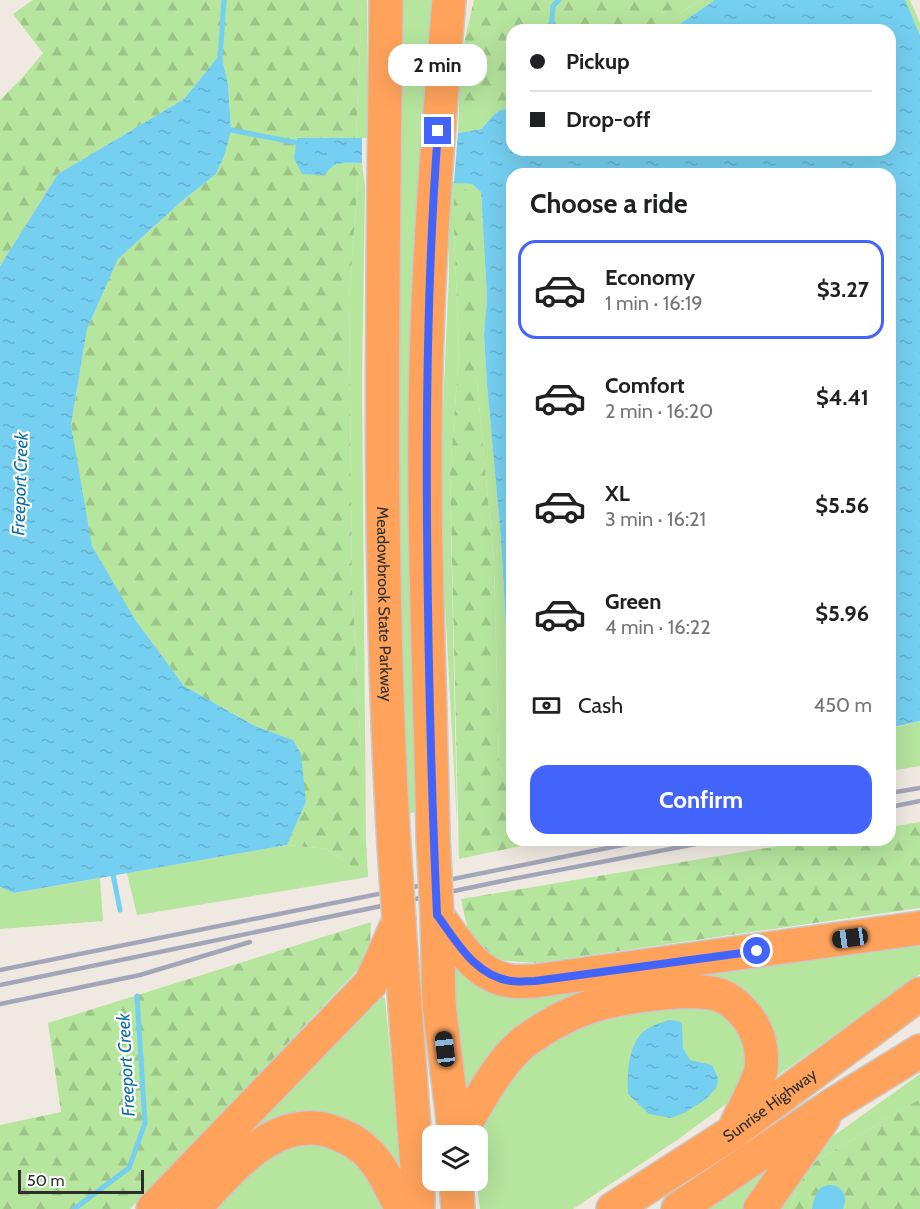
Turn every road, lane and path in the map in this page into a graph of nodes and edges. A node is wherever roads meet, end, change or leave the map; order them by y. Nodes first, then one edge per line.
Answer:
1 (386, 0) edge
2 (449, 0) edge
3 (437, 915) junction
4 (399, 920) junction
5 (920, 928) edge
6 (920, 994) edge
7 (920, 1051) edge
8 (834, 1104) junction
9 (455, 1125) edge
10 (463, 1125) edge
11 (733, 1132) junction
12 (457, 1191) edge
13 (153, 1209) edge
14 (193, 1209) edge
15 (402, 1209) edge
16 (418, 1209) edge
17 (459, 1209) edge
18 (613, 1209) edge
19 (678, 1209) edge
20 (760, 1209) edge

1 - 4 highway, Meadowbrook State Parkway, bridge
2 - 3 highway, bridge
3 - 5 highway
3 - 9 highway
4 - 13 highway
4 - 16 highway, Meadowbrook State Parkway
6 - 11 highway, Sunrise Highway
7 - 8 highway, Sunrise Highway
8 - 19 highway, Sunrise Highway
8 - 20 highway
10 - 11 highway
11 - 18 highway, Sunrise Highway
12 - 17 highway
14 - 15 highway

